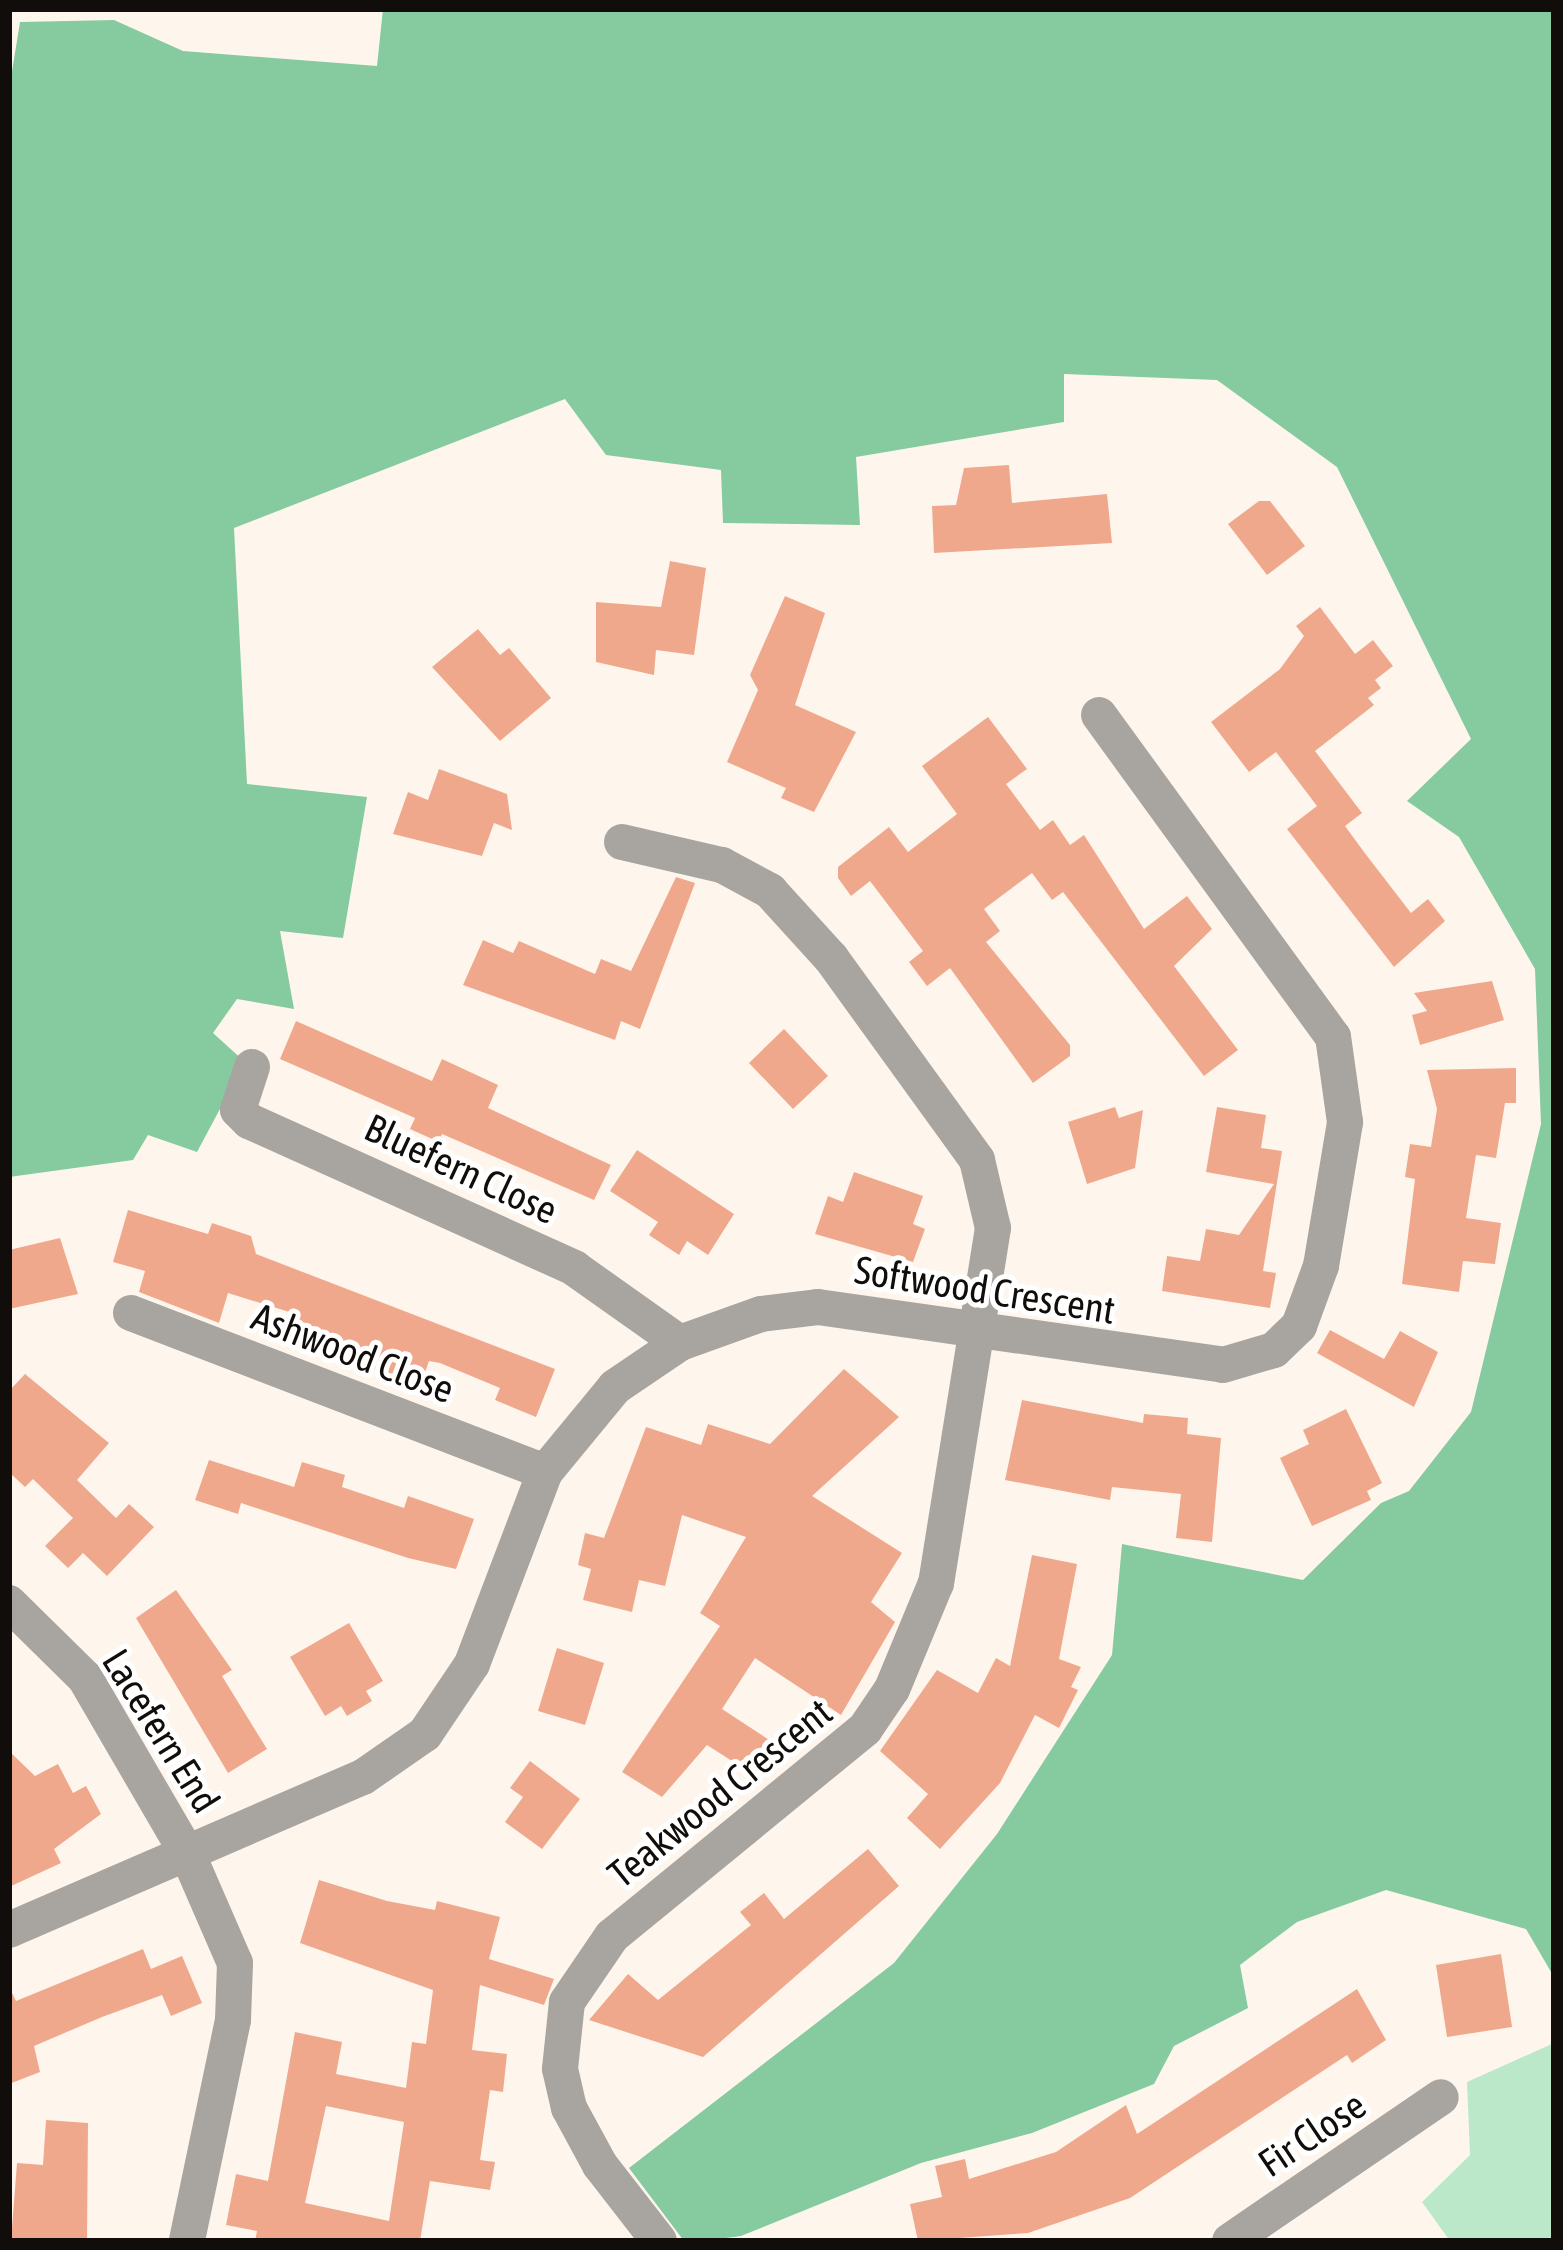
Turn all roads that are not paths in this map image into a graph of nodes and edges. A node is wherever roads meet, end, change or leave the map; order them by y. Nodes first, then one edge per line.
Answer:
1 (1099, 715) dead end
2 (622, 842) dead end
3 (252, 1067) dead end
4 (131, 1313) dead end
5 (981, 1331) junction
6 (680, 1343) junction
7 (544, 1472) junction
8 (9, 1603) edge
9 (188, 1855) junction
10 (9, 1930) edge
11 (1441, 2097) dead end
12 (187, 2241) edge
13 (659, 2241) edge
14 (1230, 2241) edge

1 - 5 street, Softwood Crescent
2 - 5 street, Teakwood Crescent
3 - 6 street, Bluefern Close
4 - 7 street, Ashwood Close
5 - 6 street, Softwood Crescent
5 - 13 street, Teakwood Crescent
6 - 7 street, Softwood Crescent
7 - 9 street, Softwood Crescent
8 - 9 street, Lacefern End
9 - 10 street, Softwood Crescent
9 - 12 street, Lacefern End
11 - 14 street, Fir Close

